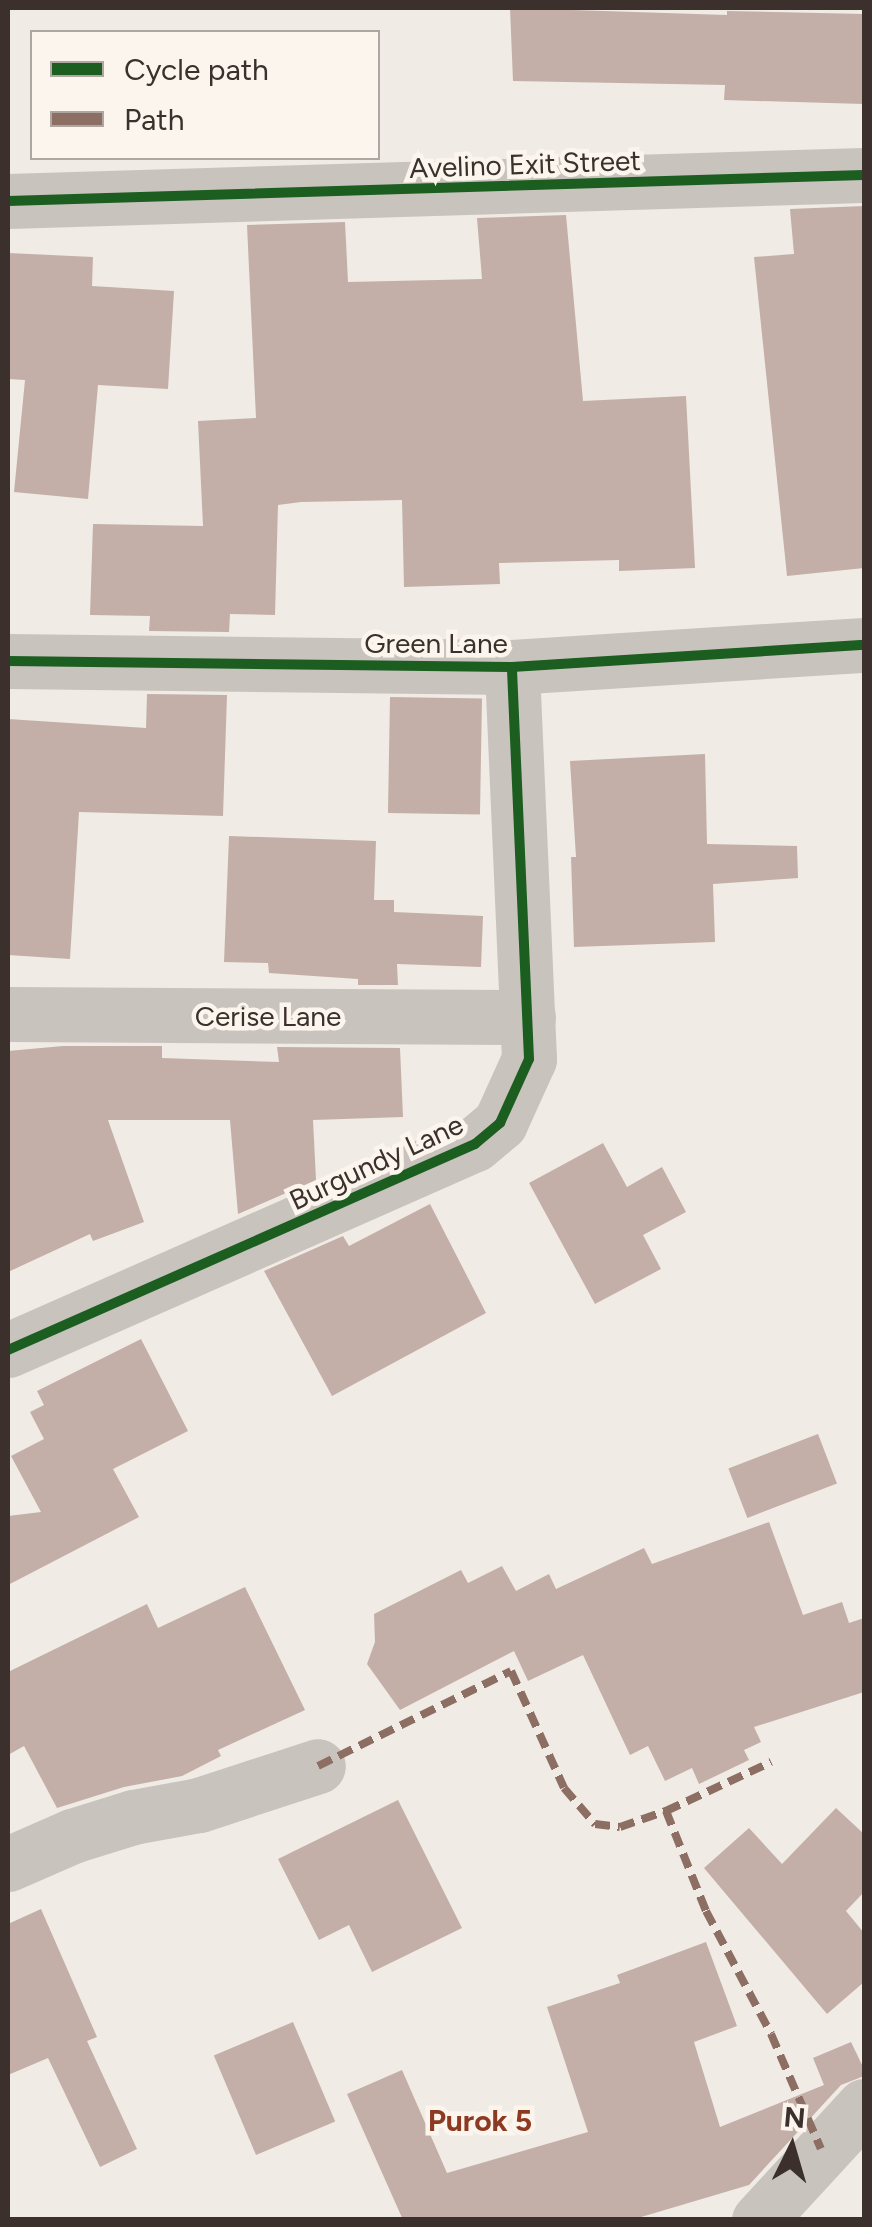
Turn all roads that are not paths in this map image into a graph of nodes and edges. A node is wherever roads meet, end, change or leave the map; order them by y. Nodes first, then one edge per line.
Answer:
1 (864, 175) edge
2 (8, 200) edge
3 (864, 645) edge
4 (8, 661) edge
5 (512, 667) junction
6 (8, 1014) edge
7 (528, 1017) junction
8 (8, 1350) edge
9 (318, 1766) dead end
10 (8, 1864) edge
11 (864, 2106) edge
12 (759, 2220) edge

1 - 2 street, Avelino Exit Street
3 - 5 street, Green Lane
4 - 5 street, Green Lane
5 - 7 street, Burgundy Lane
6 - 7 street, Cerise Lane
7 - 8 street, Burgundy Lane
9 - 10 street
11 - 12 street

